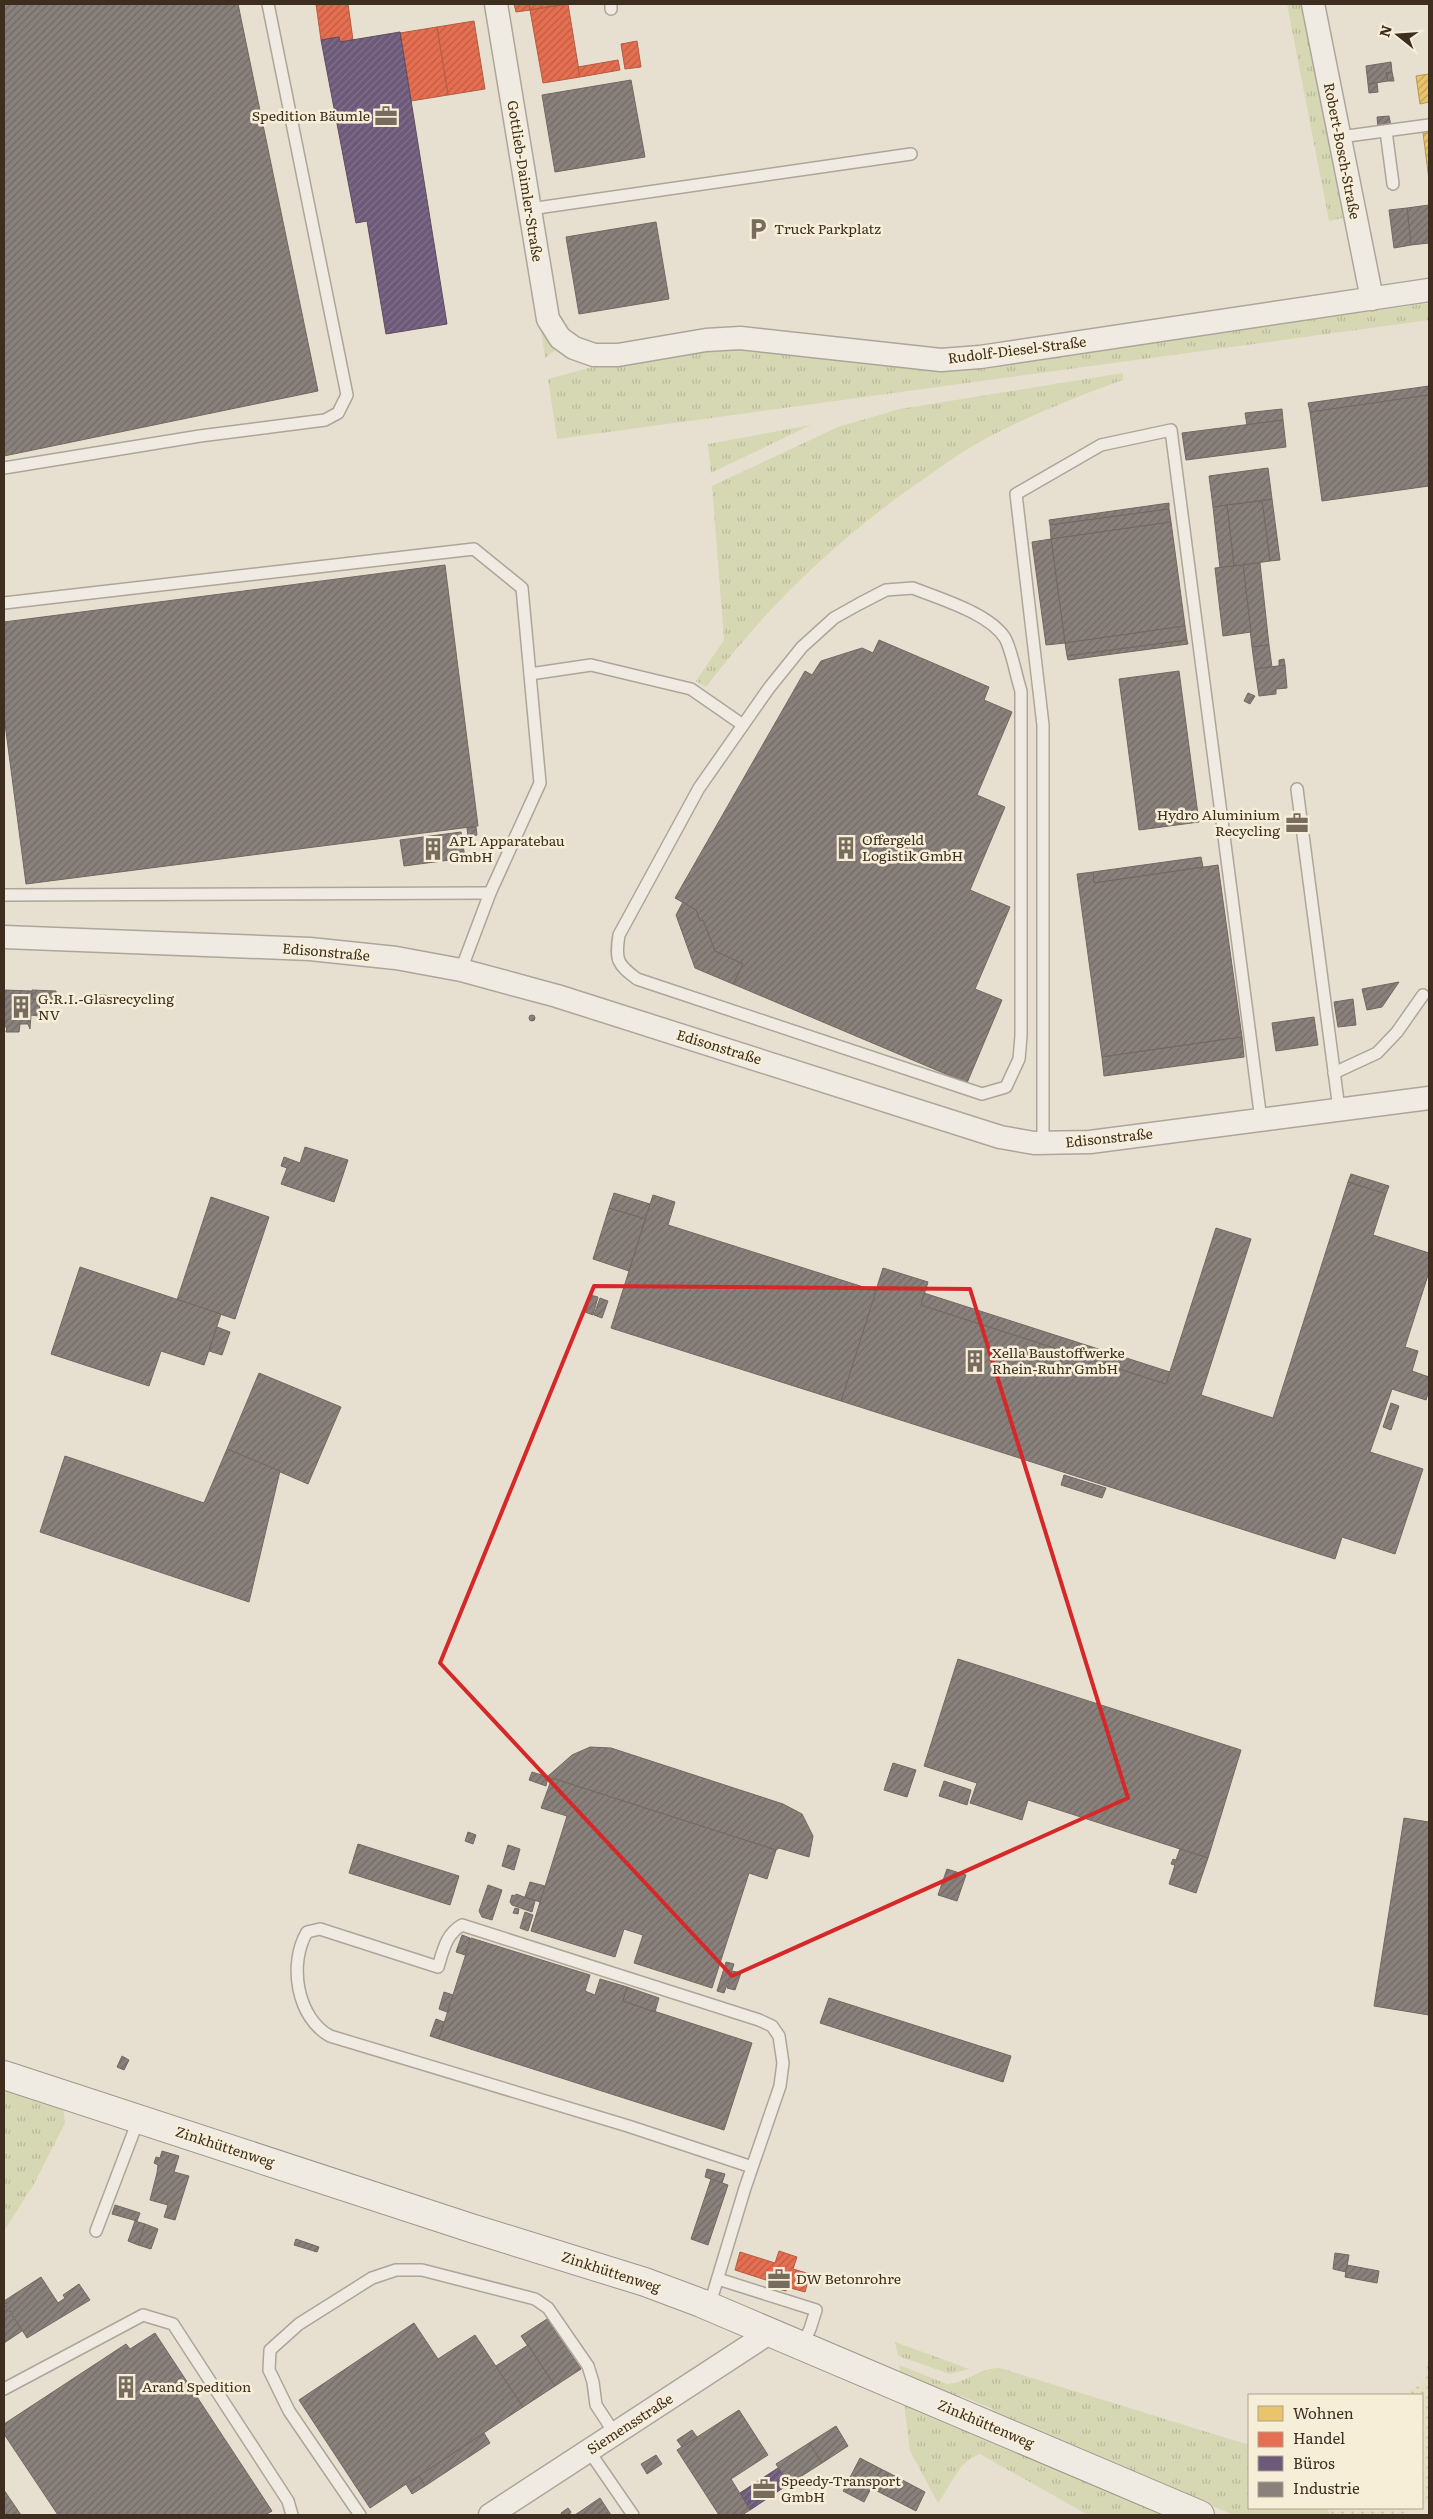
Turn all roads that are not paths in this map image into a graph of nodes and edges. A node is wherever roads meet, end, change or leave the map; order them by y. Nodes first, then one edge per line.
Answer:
1 (268, 4) edge
2 (496, 4) edge
3 (1313, 4) edge
4 (1429, 125) edge
5 (1386, 131) junction
6 (1340, 137) junction
7 (911, 154) dead end
8 (1393, 184) dead end
9 (530, 209) junction
10 (1429, 290) edge
11 (1372, 298) junction
12 (574, 348) joint
13 (4, 468) edge
14 (4, 603) edge
15 (530, 674) junction
16 (744, 725) junction
17 (1296, 789) dead end
18 (490, 893) junction
19 (4, 896) edge
20 (4, 936) edge
21 (461, 970) junction
22 (1423, 994) dead end
23 (1334, 1072) junction
24 (1429, 1098) edge
25 (1339, 1109) junction
26 (1261, 1120) junction
27 (1043, 1144) junction
28 (4, 2075) edge
29 (139, 2118) junction
30 (752, 2166) junction
31 (96, 2231) dead end
32 (718, 2279) junction
33 (709, 2307) junction
34 (769, 2333) junction
35 (801, 2347) junction
36 (4, 2389) edge
37 (615, 2434) junction
38 (589, 2451) junction
39 (1197, 2514) edge
40 (292, 2515) edge
41 (360, 2515) edge
42 (490, 2515) edge
43 (633, 2515) edge

1 - 13 lane
2 - 9 street, Gottlieb-Daimler-Straße
3 - 6 street, Robert-Bosch-Straße
4 - 5 lane
5 - 6 lane
5 - 8 lane
6 - 11 street, Robert-Bosch-Straße
7 - 9 lane
9 - 12 street, Gottlieb-Daimler-Straße
10 - 11 street, Rudolf-Diesel-Straße
11 - 12 street, Rudolf-Diesel-Straße
14 - 15 lane
15 - 16 lane
15 - 18 lane
16 - 16 lane
17 - 23 lane
18 - 19 lane
18 - 21 lane
20 - 21 street, Edisonstraße
21 - 27 street, Edisonstraße
22 - 23 lane
23 - 25 lane
24 - 25 street, Edisonstraße
25 - 26 street, Edisonstraße
26 - 27 street, Edisonstraße
26 - 27 lane
28 - 29 street, Zinkhüttenweg
29 - 31 lane
29 - 33 street, Zinkhüttenweg
30 - 30 lane
30 - 32 lane
32 - 33 lane
32 - 35 lane
33 - 34 street, Zinkhüttenweg
34 - 35 street, Zinkhüttenweg
34 - 37 street, Siemensstraße
35 - 39 street, Zinkhüttenweg
36 - 40 lane
37 - 38 street, Siemensstraße
37 - 41 lane
38 - 42 street, Siemensstraße
38 - 43 lane

